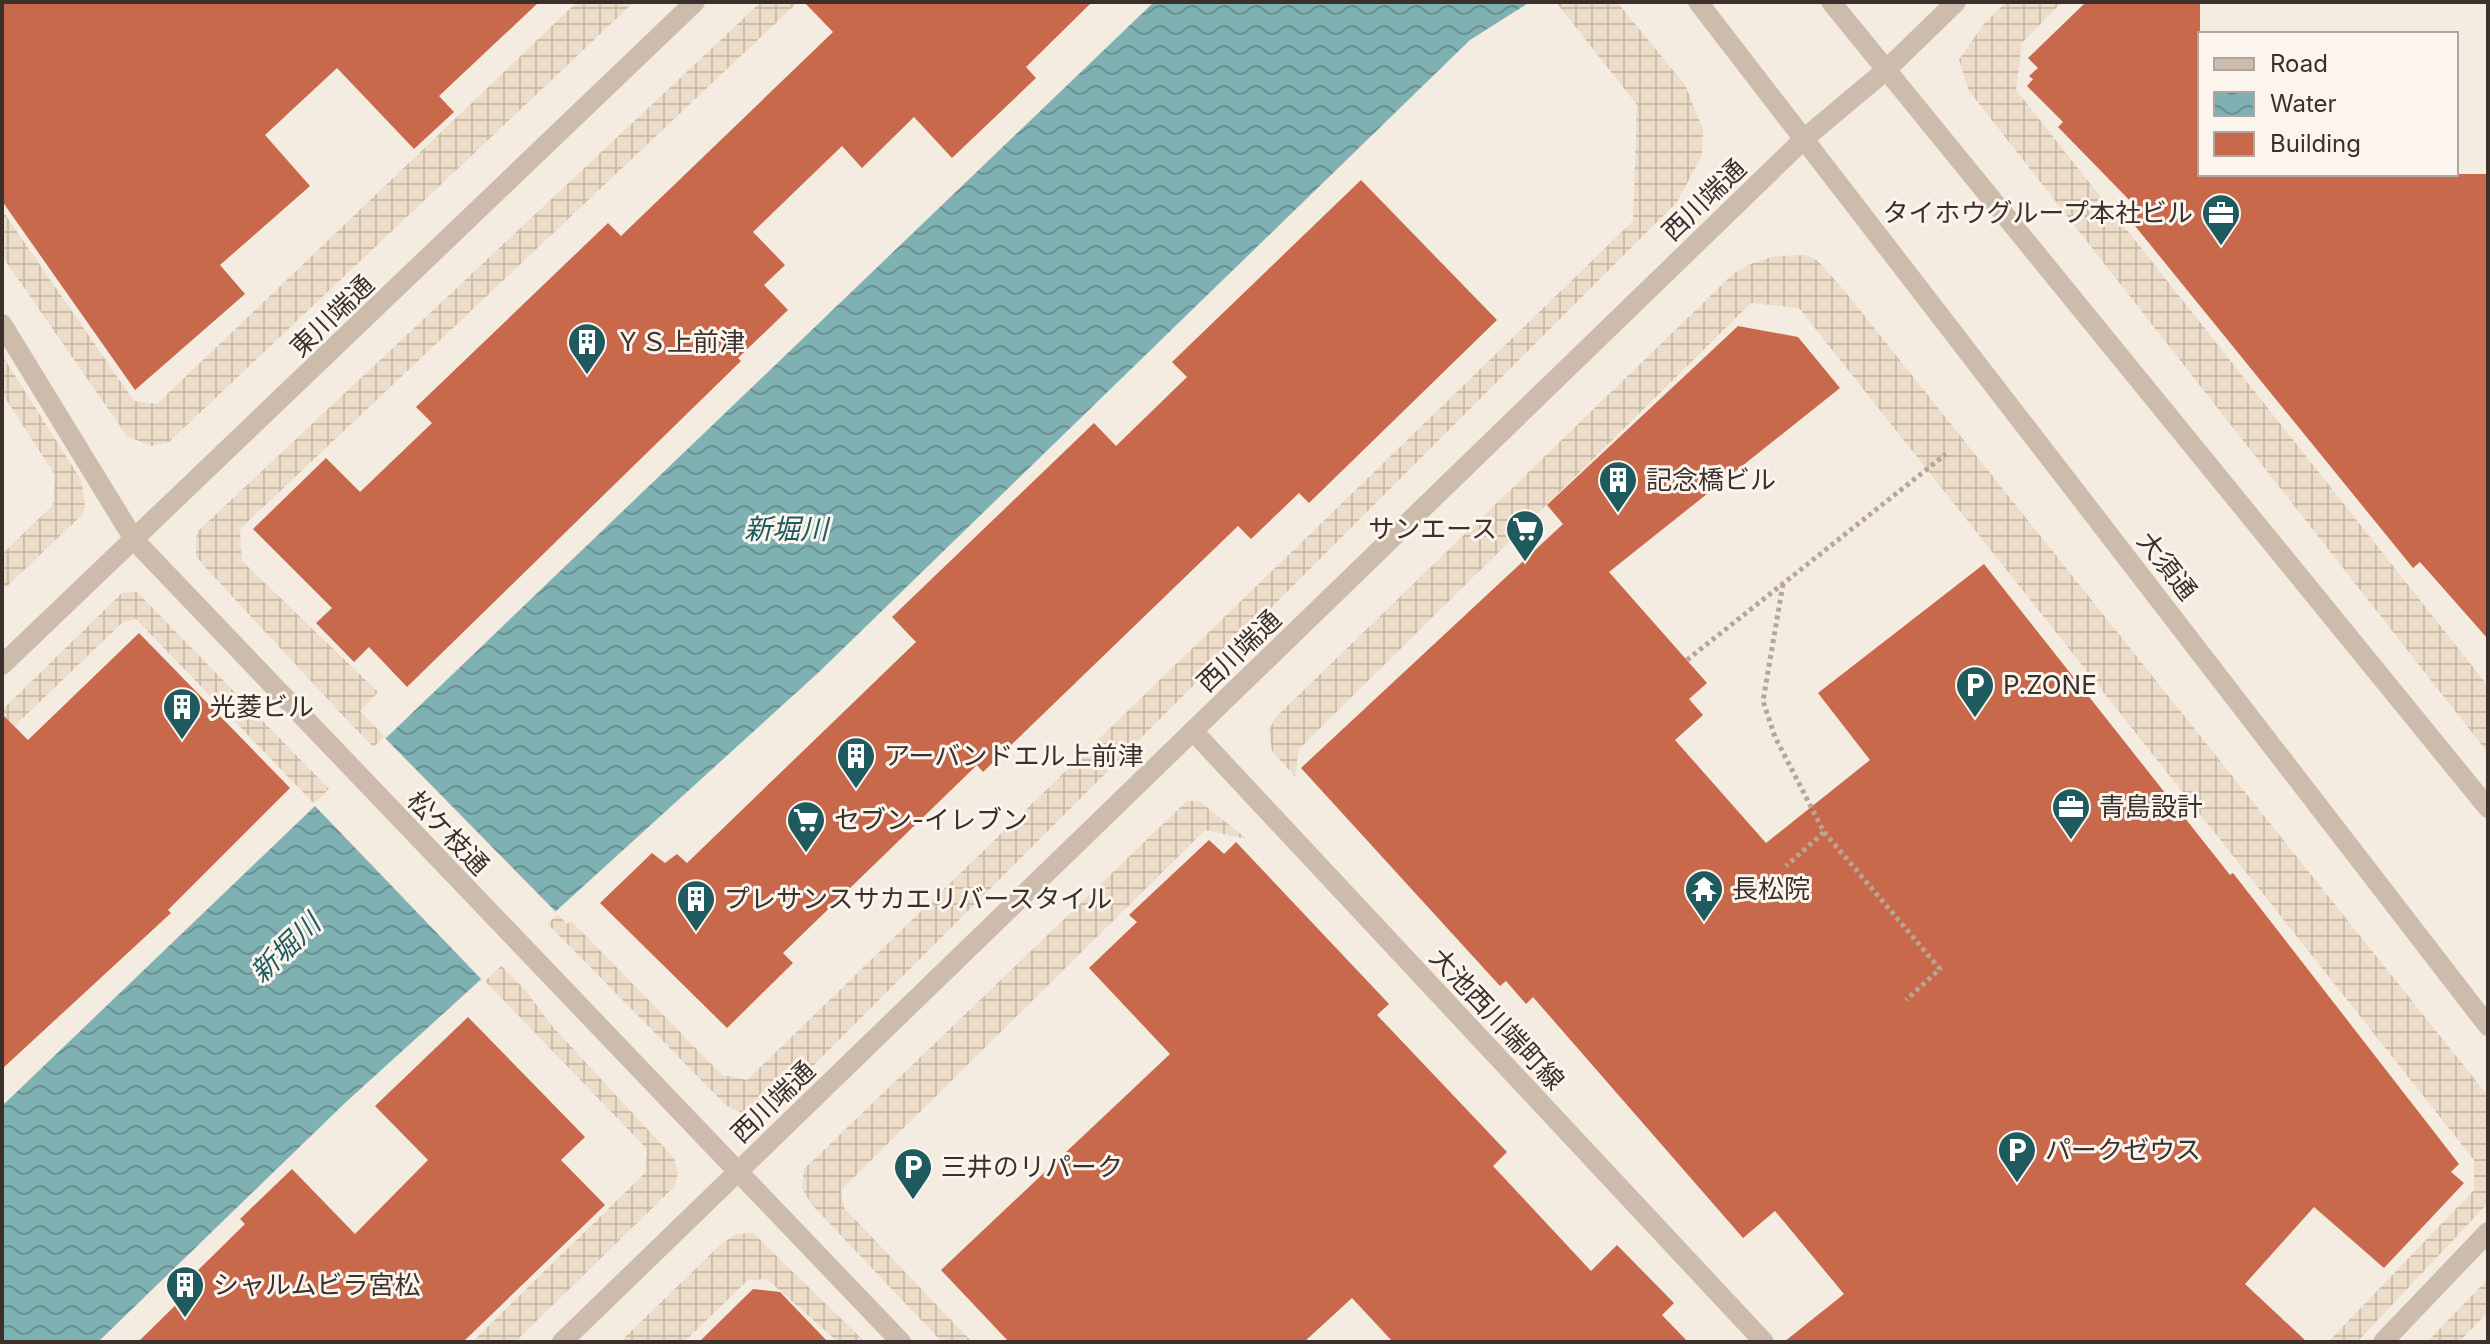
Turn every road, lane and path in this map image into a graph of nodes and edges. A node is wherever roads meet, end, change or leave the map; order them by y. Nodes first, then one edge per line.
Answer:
1 (695, 2) edge
2 (1698, 2) edge
3 (1831, 2) edge
4 (1956, 2) edge
5 (1886, 70) junction
6 (1805, 138) junction
7 (2, 324) edge
8 (1946, 454) dead end
9 (135, 541) junction
10 (1783, 583) junction
11 (1687, 660) dead end
12 (2, 665) edge
13 (1193, 731) junction
14 (2488, 808) edge
15 (1824, 832) junction
16 (1786, 866) dead end
17 (1906, 1000) dead end
18 (2488, 1026) edge
19 (738, 1172) junction
20 (2488, 1232) edge
21 (562, 1342) edge
22 (901, 1342) edge
23 (1764, 1342) edge
24 (2383, 1342) edge

1 - 9 street, 東川端通
2 - 6 street, 大須通
3 - 5 street
4 - 5 street, 西川端通
5 - 6 street, 西川端通
5 - 14 street
6 - 13 street, 西川端通
6 - 18 street, 大須通
7 - 9 street, 松ケ枝通
8 - 10 path
9 - 12 street, 東川端通
9 - 19 street, 松ケ枝通
10 - 11 path
10 - 15 path
13 - 19 street, 西川端通
13 - 23 street, 大池西川端町線
15 - 16 path
15 - 17 path
19 - 21 street, 西川端通
19 - 22 street, 松ケ枝通
20 - 24 street

